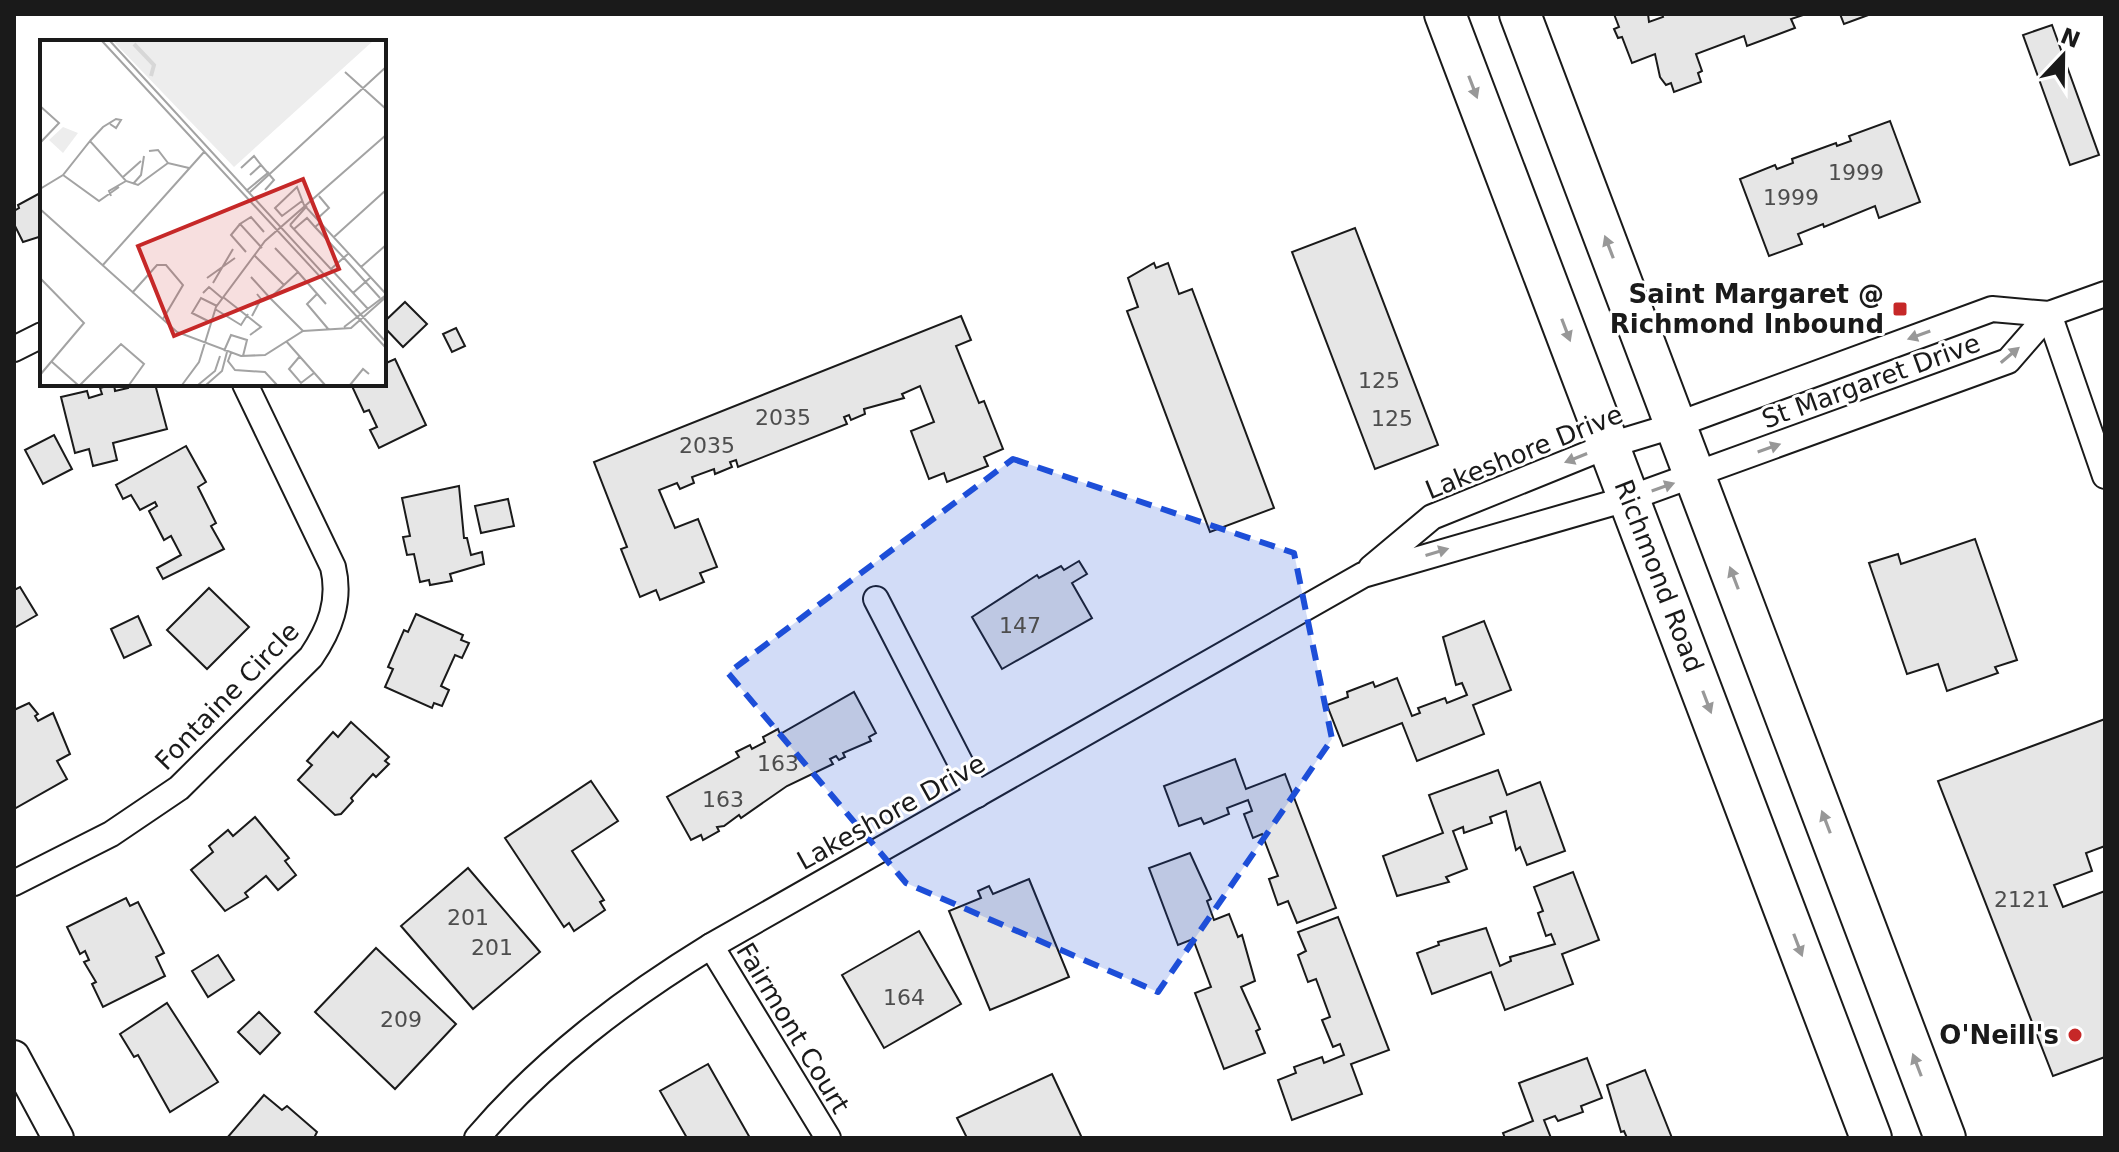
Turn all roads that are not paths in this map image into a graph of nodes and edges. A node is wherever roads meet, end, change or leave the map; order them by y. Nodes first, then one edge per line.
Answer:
1 (1445, 14) edge
2 (1520, 14) edge
3 (2105, 294) edge
4 (2049, 314) junction
5 (40, 336) edge
6 (14, 349) edge
7 (246, 386) edge
8 (1676, 425) junction
9 (1610, 445) junction
10 (1696, 476) junction
11 (2105, 476) edge
12 (1630, 498) junction
13 (1363, 575) junction
14 (876, 599) dead end
15 (977, 795) junction
16 (14, 883) edge
17 (711, 946) junction
18 (14, 1056) edge
19 (58, 1138) edge
20 (477, 1138) edge
21 (828, 1138) edge
22 (1871, 1138) edge
23 (1945, 1138) edge

1 -> 9 main road, Richmond Road
8 -> 2 main road
3 - 4 street, St Margaret Drive
4 -> 8 street, St Margaret Drive
10 -> 4 street, St Margaret Drive
4 - 11 street
5 - 6 street
7 - 16 street, Fontaine Circle
8 - 9 street, Lakeshore Drive
8 - 10 main road
9 - 12 main road, Richmond Road
9 -> 13 street, Lakeshore Drive
12 -> 10 street, Lakeshore Drive
23 -> 10 main road
13 -> 12 street, Lakeshore Drive
12 -> 22 main road, Richmond Road
13 - 15 street, Lakeshore Drive
14 - 15 street
15 - 17 street, Lakeshore Drive
17 - 20 street, Lakeshore Drive
17 - 21 street, Fairmont Court
18 - 19 street

